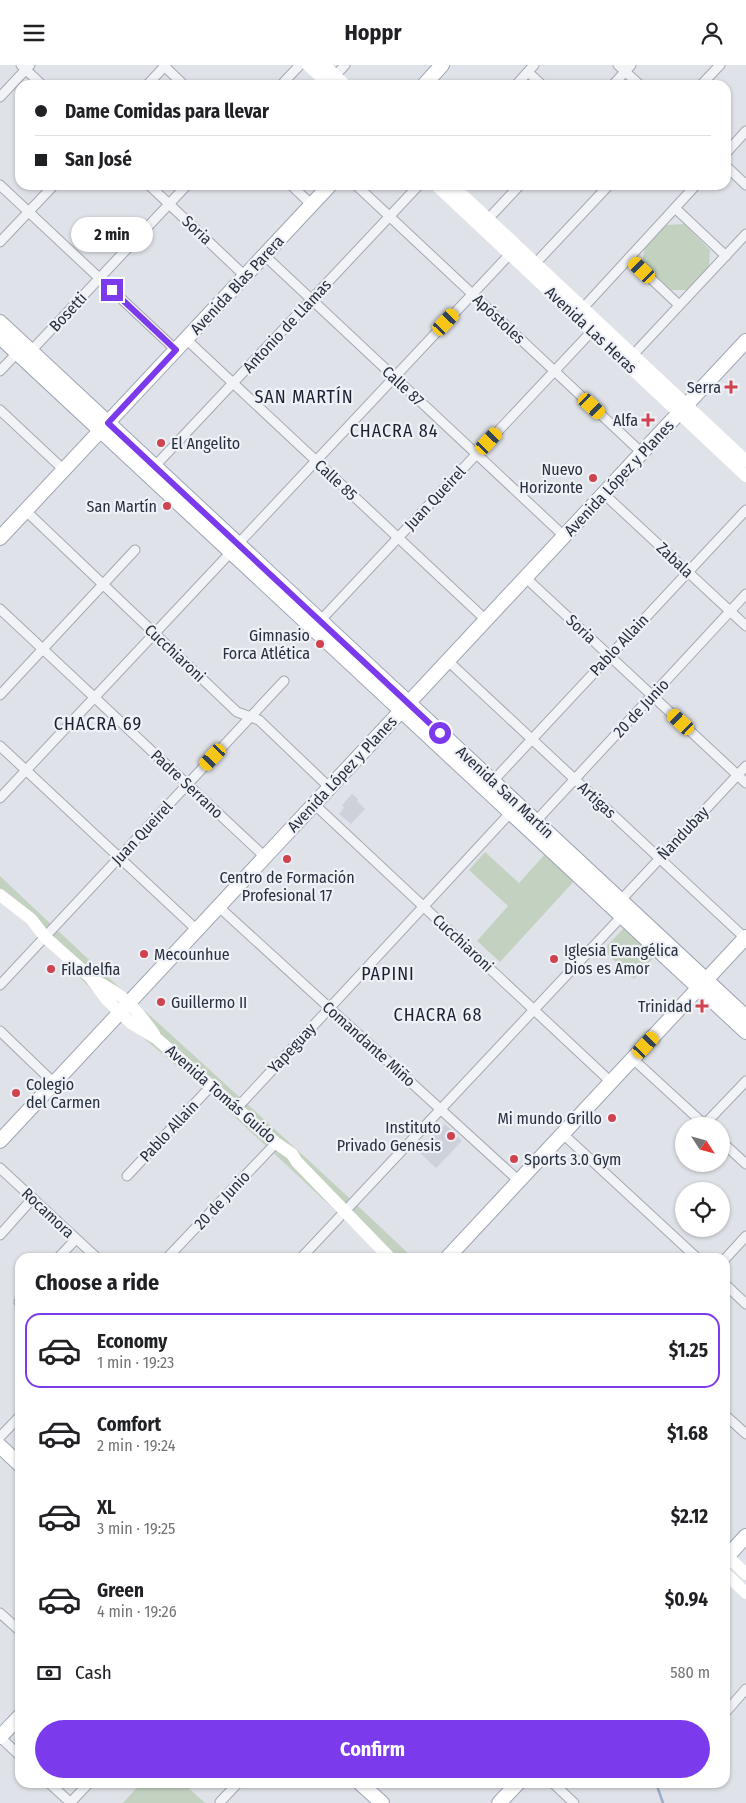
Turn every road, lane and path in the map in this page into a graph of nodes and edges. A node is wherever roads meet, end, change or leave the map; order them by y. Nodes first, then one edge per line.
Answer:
1 (300, 65) edge
2 (308, 65) edge
3 (324, 65) edge
4 (345, 65) edge
5 (442, 65) edge
6 (720, 65) edge
7 (164, 66) edge
8 (26, 67) edge
9 (625, 67) edge
10 (531, 68) edge
11 (38, 80) edge
12 (152, 80) edge
13 (179, 80) edge
14 (286, 80) edge
15 (332, 80) edge
16 (428, 80) edge
17 (520, 80) edge
18 (539, 80) edge
19 (616, 80) edge
20 (636, 80) edge
21 (706, 80) edge
22 (0, 97) edge
23 (746, 131) edge
24 (731, 148) edge
25 (731, 171) edge
26 (0, 185) edge
27 (746, 185) edge
28 (49, 190) edge
29 (154, 190) edge
30 (182, 190) edge
31 (296, 190) edge
32 (326, 190) edge
33 (361, 190) edge
34 (414, 190) edge
35 (441, 190) edge
36 (457, 190) edge
37 (515, 190) edge
38 (604, 190) edge
39 (691, 190) edge
40 (169, 204) junction
41 (312, 205) junction
42 (675, 208) junction
43 (29, 212) junction
44 (389, 216) junction
45 (488, 219) junction
46 (746, 234) edge
47 (0, 242) edge
48 (510, 254) junction
49 (264, 255) junction
50 (726, 256) junction
51 (630, 258) junction
52 (532, 267) junction
53 (245, 276) junction
54 (100, 278) junction
55 (472, 294) junction
56 (311, 299) junction
57 (680, 305) junction
58 (583, 308) junction
59 (0, 322) edge
60 (592, 331) junction
61 (0, 337) edge
62 (186, 339) junction
63 (746, 341) edge
64 (176, 350) junction
65 (24, 352) junction
66 (633, 355) junction
67 (0, 371) edge
68 (554, 371) junction
69 (394, 377) junction
70 (233, 383) junction
71 (683, 409) junction
72 (0, 410) edge
73 (104, 426) junction
74 (642, 453) junction
75 (476, 454) junction
76 (316, 461) junction
77 (746, 461) edge
78 (155, 467) junction
79 (64, 470) junction
80 (746, 476) edge
81 (604, 494) junction
82 (746, 510) edge
83 (26, 511) junction
84 (564, 536) junction
85 (0, 538) edge
86 (398, 538) junction
87 (234, 548) junction
88 (135, 550) dead end
89 (688, 572) junction
90 (526, 578) junction
91 (103, 585) junction
92 (746, 594) edge
93 (0, 609) edge
94 (730, 611) junction
95 (486, 620) junction
96 (320, 621) junction
97 (746, 626) edge
98 (154, 633) junction
99 (43, 649) junction
100 (610, 656) junction
101 (448, 661) junction
102 (284, 681) dead end
103 (0, 695) edge
104 (652, 696) junction
105 (94, 697) junction
106 (405, 707) junction
107 (251, 717) junction
108 (532, 739) junction
109 (0, 746) edge
110 (746, 766) edge
111 (26, 770) junction
112 (738, 775) junction
113 (575, 779) junction
114 (493, 781) junction
115 (746, 783) edge
116 (188, 784) junction
117 (330, 788) junction
118 (0, 798) edge
119 (314, 804) junction
120 (510, 812) junction
121 (536, 821) junction
122 (119, 857) junction
123 (265, 857) junction
124 (660, 858) junction
125 (0, 895) edge
126 (621, 900) junction
127 (423, 906) junction
128 (218, 907) junction
129 (622, 916) junction
130 (197, 930) junction
131 (45, 937) junction
132 (746, 938) edge
133 (0, 985) edge
134 (703, 985) junction
135 (124, 1008) junction
136 (329, 1008) junction
137 (533, 1010) junction
138 (746, 1017) edge
139 (0, 1031) edge
140 (746, 1032) edge
141 (633, 1059) junction
142 (746, 1081) edge
143 (54, 1083) junction
144 (611, 1083) junction
145 (212, 1086) junction
146 (238, 1108) junction
147 (440, 1109) junction
148 (695, 1117) edge
149 (713, 1117) edge
150 (563, 1134) junction
151 (0, 1141) edge
152 (281, 1147) junction
153 (730, 1149) edge
154 (746, 1164) edge
155 (0, 1168) edge
156 (127, 1176) dead end
157 (519, 1181) junction
158 (33, 1198) junction
159 (345, 1212) junction
160 (0, 1235) edge
161 (746, 1236) edge
162 (76, 1239) junction
163 (64, 1253) edge
164 (92, 1253) edge
165 (172, 1253) edge
166 (306, 1253) edge
167 (386, 1253) edge
168 (452, 1253) edge
169 (692, 1253) edge
170 (730, 1254) edge
171 (730, 1289) edge
172 (746, 1304) edge
173 (730, 1420) edge
174 (15, 1421) edge
175 (746, 1435) edge
176 (0, 1437) edge
177 (0, 1446) edge
178 (15, 1460) edge
179 (746, 1536) edge
180 (730, 1552) edge
181 (730, 1560) edge
182 (746, 1574) edge
183 (730, 1578) edge
184 (746, 1593) edge
185 (0, 1613) edge
186 (15, 1626) edge
187 (746, 1689) edge
188 (730, 1707) edge
189 (15, 1721) edge
190 (0, 1737) edge
191 (15, 1751) edge
192 (54, 1788) edge
193 (84, 1788) edge
194 (233, 1788) edge
195 (366, 1788) edge
196 (513, 1788) edge
197 (558, 1788) edge
198 (220, 1802) edge
199 (70, 1803) edge
200 (382, 1803) edge
201 (499, 1803) edge
202 (574, 1803) edge

1 - 14 street
2 - 15 main road
3 - 15 main road
4 - 15 street
5 - 16 main road
6 - 21 street
7 - 12 street
7 - 13 street
8 - 11 street
8 - 22 street
9 - 19 street
9 - 20 street
10 - 17 street
10 - 18 street
23 - 24 street
25 - 27 street
26 - 43 street
28 - 43 street
29 - 40 street, Soria
30 - 40 street, Bosetti
31 - 41 street
32 - 41 main road, Avenida Blas Parera
33 - 44 street, Apóstoles
34 - 44 street, Antonio de Llamas
35 - 48 main road, Avenida Las Heras
36 - 45 main road, Avenida Las Heras
37 - 45 street
38 - 52 street
39 - 42 street
40 - 53 street, Soria
40 - 54 street, Bosetti
41 - 49 main road, Avenida Blas Parera
42 - 50 street
42 - 51 street
43 - 47 street
43 - 54 street
44 - 55 street, Apóstoles
44 - 56 street, Antonio de Llamas
45 - 52 main road, Avenida Las Heras
46 - 50 street
48 - 52 main road, Avenida Las Heras
48 - 55 street
49 - 53 main road, Avenida Blas Parera
49 - 56 street, Calle 87
50 - 57 street
51 - 57 street
51 - 58 street
52 - 58 main road, Avenida Las Heras
52 - 60 main road, Avenida Las Heras
53 - 62 main road, Avenida Blas Parera
54 - 64 street
54 - 65 street, Bosetti
55 - 68 street, Apóstoles
55 - 69 street
56 - 69 street, Calle 87
56 - 70 street, Antonio de Llamas
57 - 66 street
58 - 66 main road, Avenida Las Heras
59 - 65 main road, Avenida San Martín
60 - 68 street, Juan Queirel
60 - 71 main road, Avenida Las Heras
61 - 65 main road, Avenida San Martín
62 - 64 main road, Avenida Blas Parera
62 - 70 street, Calle 85
63 - 71 main road, Avenida López y Planes
64 - 73 main road, Avenida Blas Parera
65 - 67 street, Bosetti
65 - 73 main road, Avenida San Martín
66 - 71 main road, Avenida Las Heras
68 - 74 street, Apóstoles
68 - 75 street, Juan Queirel
69 - 75 street, Calle 87
69 - 76 street
70 - 76 street, Calle 85
70 - 78 street, Antonio de Llamas
71 - 74 main road, Avenida López y Planes
71 - 77 main road, Avenida Las Heras
71 - 80 main road, Avenida Las Heras
72 - 79 street
73 - 78 main road, Avenida San Martín
73 - 79 main road, Avenida Blas Parera
73 - 87 main road, Avenida San Martín
74 - 81 main road, Avenida López y Planes
75 - 84 street, Calle 87
75 - 86 street, Juan Queirel
76 - 86 street, Calle 85
76 - 87 street
78 - 87 main road, Avenida San Martín
79 - 83 main road, Avenida Blas Parera
81 - 84 main road, Avenida López y Planes
81 - 89 street, Zabala
82 - 89 street, Pablo Allain
83 - 85 main road, Avenida Blas Parera
83 - 91 street, Cucchiaroni
84 - 90 main road, Avenida López y Planes
86 - 95 street, Calle 85
86 - 96 street, Juan Queirel
87 - 96 main road, Avenida San Martín
87 - 98 street
87 - 106 main road, Avenida San Martín
88 - 91 street
89 - 94 street, Zabala
89 - 100 street, Pablo Allain
90 - 95 main road, Avenida López y Planes
90 - 100 street, Soria
91 - 98 street, Cucchiaroni
91 - 99 street
92 - 94 street, 20 de Junio
93 - 99 street, Padre Serrano
94 - 97 street, Zabala
94 - 104 street, 20 de Junio
95 - 101 main road, Avenida López y Planes
96 - 106 main road, Avenida San Martín
98 - 105 street
98 - 107 street, Cucchiaroni
99 - 103 street
99 - 105 street, Padre Serrano
100 - 104 street, Soria
100 - 108 street, Pablo Allain
101 - 106 main road, Avenida López y Planes
101 - 108 street, Artigas
102 - 107 street, Juan Queirel
104 - 112 street, Soria
104 - 113 street, 20 de Junio
105 - 111 street
105 - 116 street, Padre Serrano
106 - 114 main road, Avenida San Martín
106 - 117 main road, Avenida López y Planes
106 - 120 main road, Avenida San Martín
107 - 116 street, Juan Queirel
107 - 117 street, Cucchiaroni
108 - 113 street, Artigas
108 - 114 street, Pablo Allain
109 - 111 street
110 - 112 street, Ñandubay
111 - 118 street
111 - 122 street
112 - 115 street, Soria
112 - 124 street, Ñandubay
113 - 121 street, 20 de Junio
113 - 124 street, Artigas
114 - 121 main road, Avenida San Martín
116 - 122 street, Juan Queirel
116 - 123 street, Padre Serrano
117 - 119 main road, Avenida López y Planes
119 - 123 main road, Avenida López y Planes
119 - 127 street, Cucchiaroni
120 - 127 street, Yapeguay
120 - 129 main road, Avenida San Martín
121 - 126 main road, Avenida San Martín
122 - 130 street
122 - 131 street, Juan Queirel
123 - 128 main road, Avenida López y Planes
124 - 126 street, Ñandubay
124 - 132 street, Artigas
125 - 131 main road, Avenida Tomás Guido
126 - 134 main road, Avenida San Martín
127 - 136 street, Yapeguay
127 - 137 street, Cucchiaroni
128 - 130 main road, Avenida López y Planes
128 - 136 street, Comandante Miño
129 - 134 main road, Avenida San Martín
129 - 137 street
130 - 135 main road, Avenida López y Planes
131 - 133 street, Juan Queirel
131 - 135 main road, Avenida Tomás Guido
132 - 134 main road
134 - 138 main road, Avenida San Martín
134 - 140 main road, Avenida San Martín
134 - 141 main road
135 - 143 main road, Avenida López y Planes
135 - 145 main road, Avenida Tomás Guido
136 - 146 street, Yapeguay
136 - 147 street, Comandante Miño
137 - 144 street, Cucchiaroni
137 - 147 street
139 - 143 street
141 - 144 main road
141 - 148 street
142 - 149 street
143 - 151 main road, Avenida López y Planes
144 - 150 main road
145 - 146 main road, Avenida Tomás Guido
145 - 156 street, Pablo Allain
146 - 152 main road, Avenida Tomás Guido
147 - 157 street, Comandante Miño
147 - 159 street
150 - 157 main road
150 - 169 street
152 - 159 main road, Avenida Tomás Guido
152 - 165 street, 20 de Junio
153 - 154 street
155 - 158 street, Rocamora
157 - 168 main road
158 - 160 street
158 - 162 street, Rocamora
159 - 166 street
159 - 167 main road, Avenida Tomás Guido
161 - 170 street
162 - 163 street
162 - 164 street, Rocamora
171 - 172 street
173 - 175 street
174 - 176 street
177 - 178 main road
179 - 180 main road
181 - 182 main road
183 - 184 main road
185 - 186 street
187 - 188 street
189 - 190 main road
190 - 191 street
192 - 199 street
193 - 199 street
194 - 198 street
195 - 200 main road
196 - 201 main road
197 - 202 street

